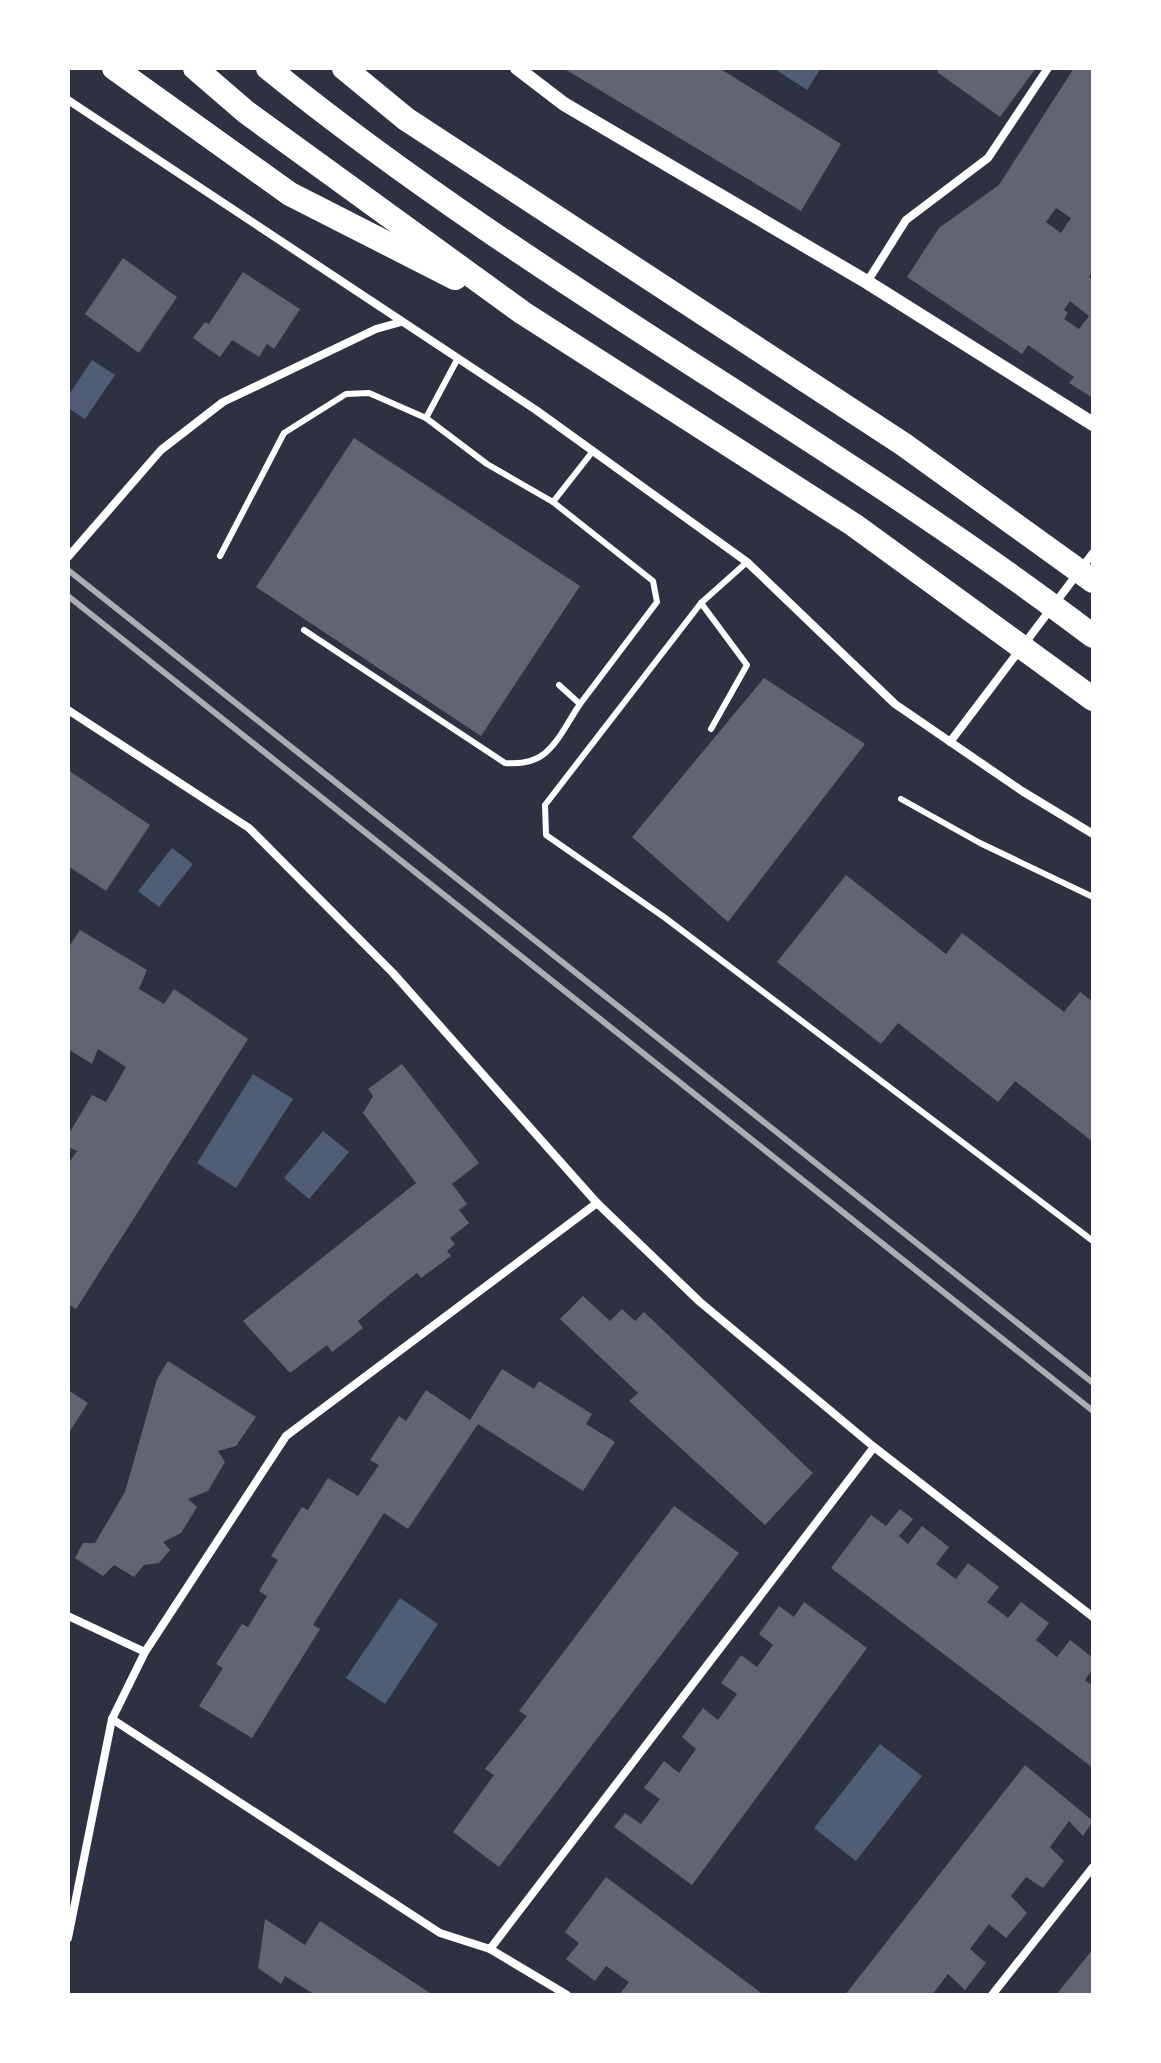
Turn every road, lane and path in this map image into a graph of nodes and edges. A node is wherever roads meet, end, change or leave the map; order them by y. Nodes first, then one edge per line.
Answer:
1 (114, 68) edge
2 (195, 68) edge
3 (268, 68) edge
4 (344, 68) edge
5 (517, 68) edge
6 (1048, 68) edge
7 (68, 100) edge
8 (867, 282) junction
9 (523, 313) junction
10 (401, 322) junction
11 (458, 358) junction
12 (426, 418) junction
13 (1093, 424) edge
14 (593, 451) junction
15 (553, 502) junction
16 (1093, 553) edge
17 (220, 556) dead end
18 (68, 557) edge
19 (747, 562) junction
20 (1093, 581) edge
21 (701, 603) junction
22 (304, 630) dead end
23 (1093, 636) edge
24 (559, 685) dead end
25 (1093, 699) edge
26 (580, 704) junction
27 (68, 710) edge
28 (711, 729) dead end
29 (950, 742) junction
30 (901, 799) dead end
31 (1093, 834) edge
32 (1093, 897) edge
33 (597, 1203) junction
34 (1093, 1241) edge
35 (874, 1447) junction
36 (68, 1616) edge
37 (1093, 1617) edge
38 (145, 1652) junction
39 (112, 1719) junction
40 (1093, 1867) edge
41 (68, 1938) edge
42 (490, 1949) junction
43 (567, 1995) edge
44 (992, 1995) edge

1 - 9 highway
2 - 9 highway
3 - 23 highway
4 - 20 highway
5 - 8 street
6 - 8 street
7 - 10 street
8 - 13 street
9 - 25 highway
10 - 11 street
10 - 18 street
11 - 12 lane
11 - 14 street
12 - 15 lane
12 - 17 lane
14 - 15 lane
14 - 19 street
15 - 26 lane
16 - 29 street
19 - 21 lane
19 - 29 street
21 - 28 lane
21 - 34 lane
22 - 26 lane
24 - 26 lane
27 - 33 street
29 - 31 street
30 - 32 lane
33 - 35 street
33 - 38 street
35 - 37 street
35 - 42 street
36 - 38 street
38 - 39 street
39 - 41 street
39 - 42 street
40 - 44 street
42 - 43 street

